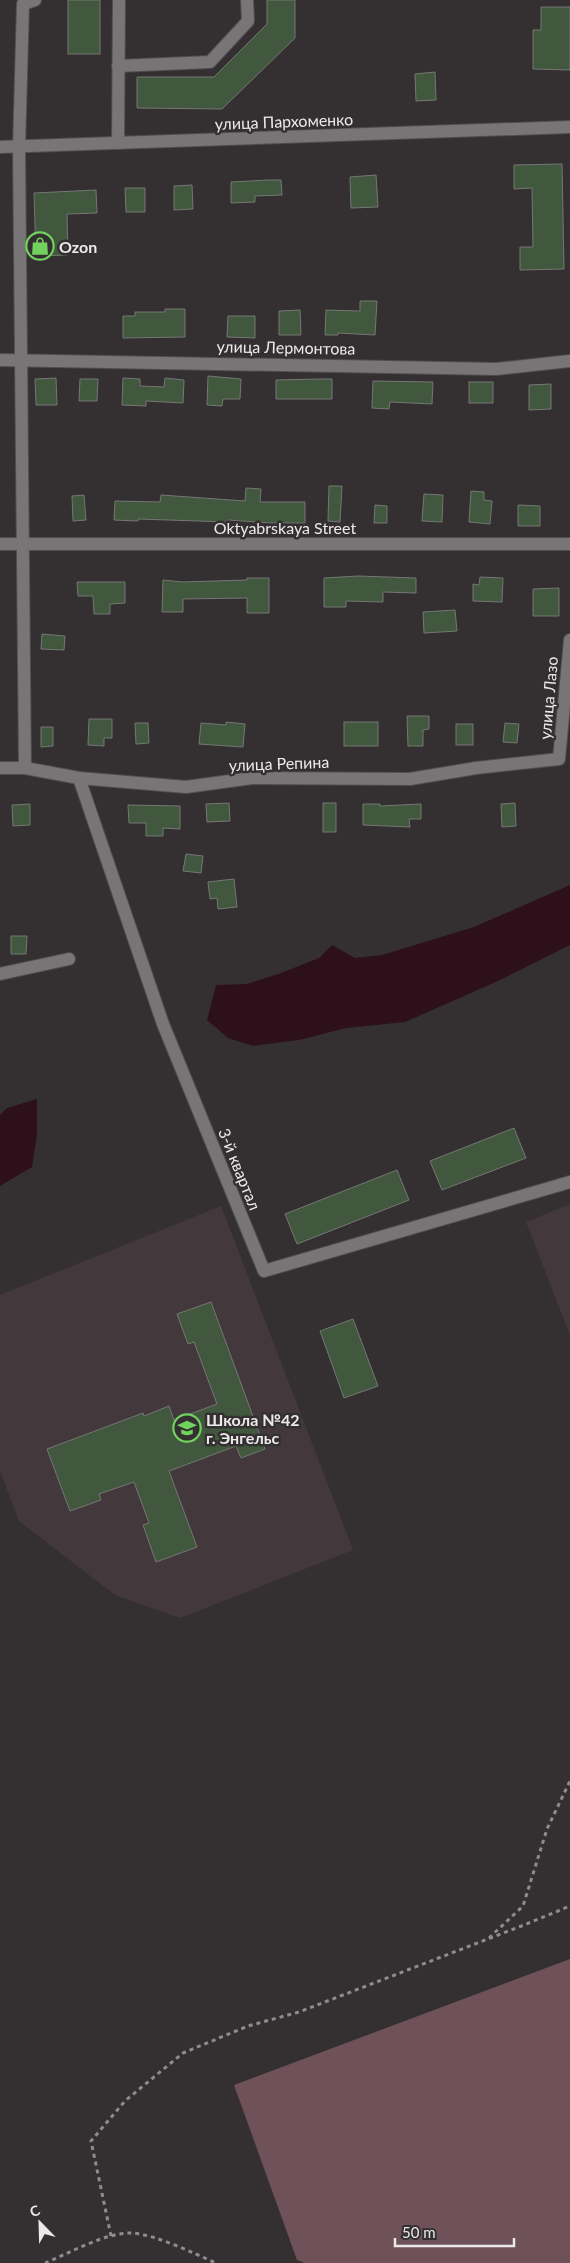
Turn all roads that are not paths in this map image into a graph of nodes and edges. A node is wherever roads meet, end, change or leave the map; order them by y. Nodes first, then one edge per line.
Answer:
1 (119, 0) edge
2 (247, 0) edge
3 (25, 1) edge
4 (118, 66) junction
5 (570, 126) edge
6 (118, 143) junction
7 (0, 147) edge
8 (19, 148) junction
9 (22, 359) junction
10 (0, 360) edge
11 (570, 361) edge
12 (0, 544) edge
13 (23, 544) junction
14 (570, 544) edge
15 (570, 640) edge
16 (559, 759) joint
17 (0, 768) edge
18 (25, 768) junction
19 (79, 778) junction
20 (69, 959) dead end
21 (0, 974) edge
22 (570, 1182) edge

1 - 4 street
2 - 4 street
3 - 8 street
4 - 6 street
5 - 6 street, улица Пархоменко
6 - 8 street, улица Пархоменко
7 - 8 street, улица Пархоменко
8 - 9 street
9 - 10 street, улица Лермонтова
9 - 11 street, улица Лермонтова
9 - 13 street
12 - 13 street, Oktyabrskaya Street
13 - 14 street, Oktyabrskaya Street
13 - 18 street
15 - 16 street, улица Лазо
16 - 19 street, улица Репина
17 - 18 street, улица Репина
18 - 19 street, улица Репина
19 - 22 street, 3-й квартал
20 - 21 street

